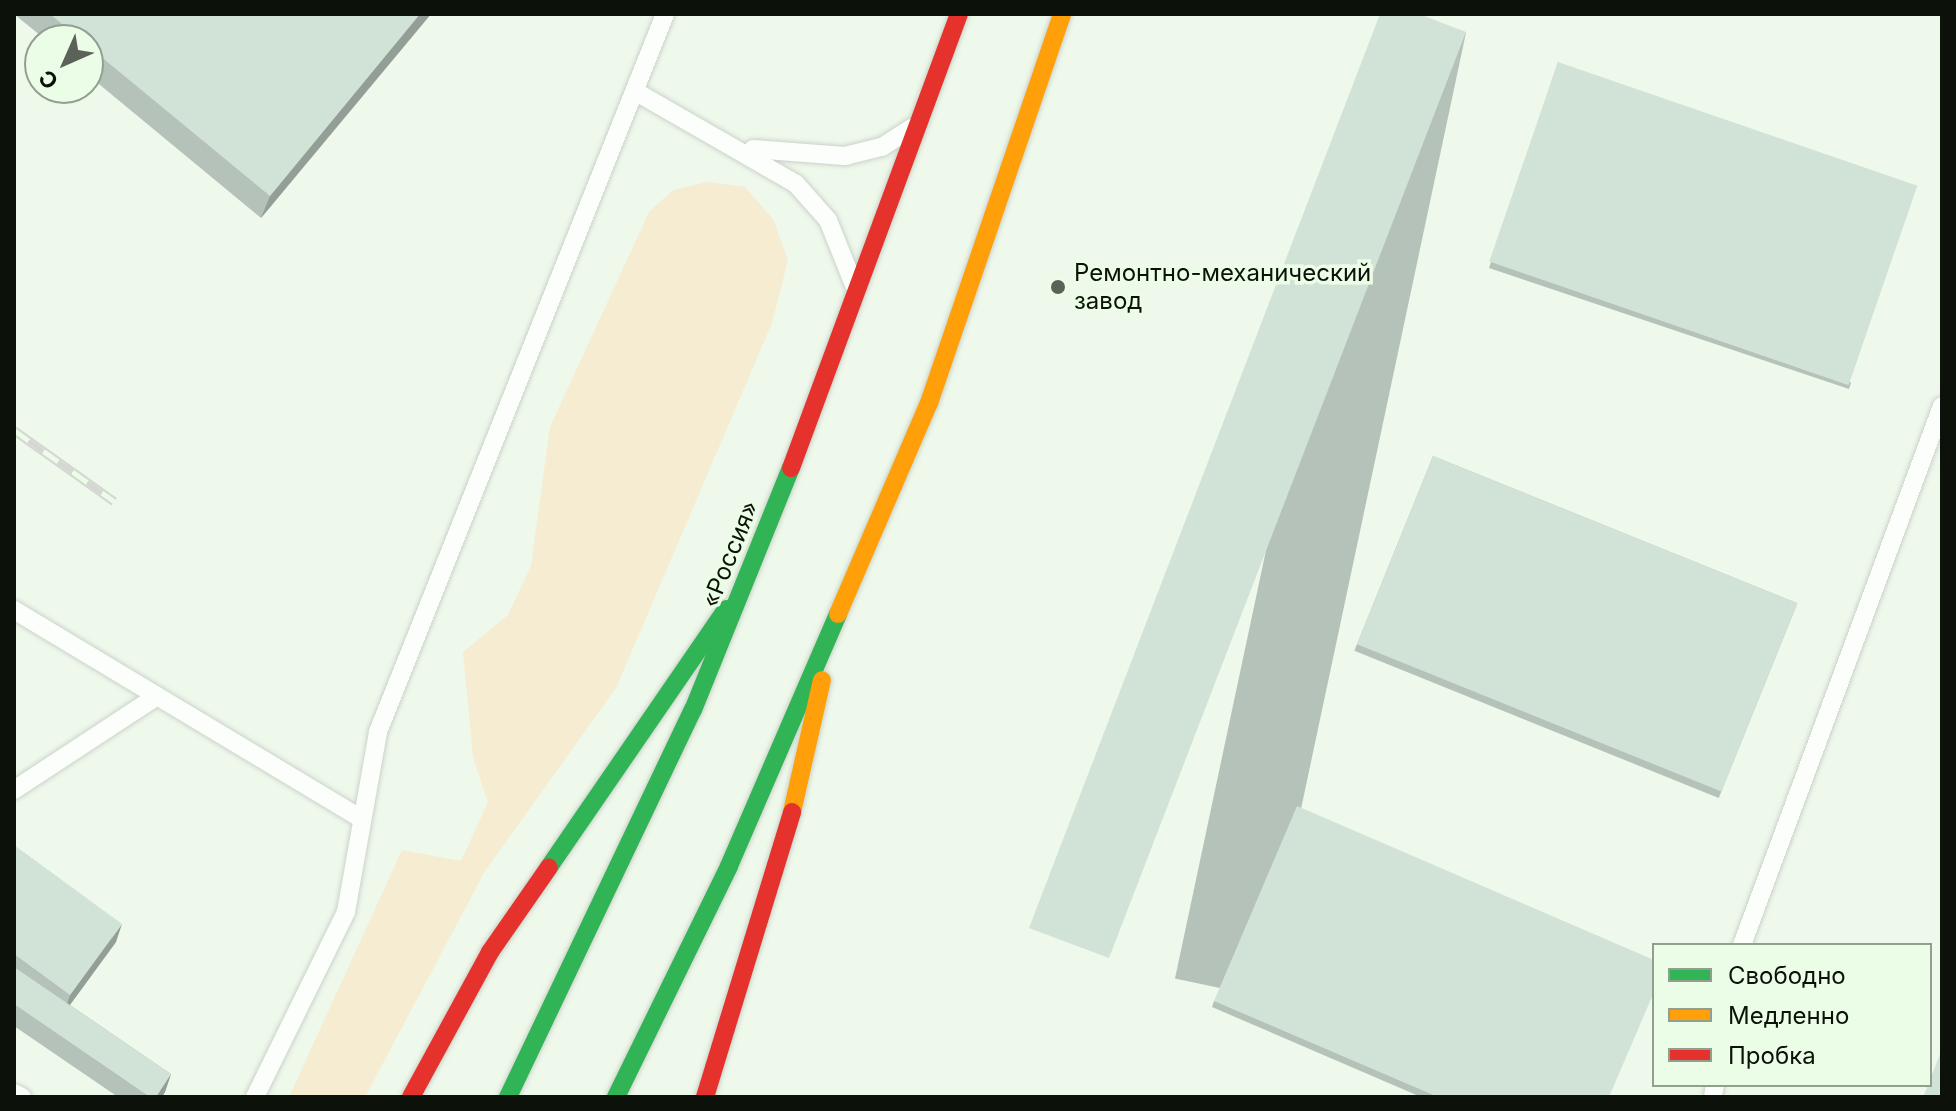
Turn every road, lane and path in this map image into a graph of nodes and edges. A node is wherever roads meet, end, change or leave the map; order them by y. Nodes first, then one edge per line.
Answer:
1 (665, 14) edge
2 (959, 14) edge
3 (1062, 14) edge
4 (638, 93) junction
5 (925, 119) junction
6 (742, 147) junction
7 (858, 302) junction
8 (1942, 406) edge
9 (744, 583) junction
10 (14, 610) edge
11 (835, 623) junction
12 (157, 696) junction
13 (14, 790) edge
14 (362, 819) junction
15 (1743, 943) edge
16 (14, 1093) edge
17 (22, 1097) edge
18 (255, 1097) edge
19 (411, 1097) edge
20 (508, 1097) edge
21 (616, 1097) edge
22 (705, 1097) edge

1 - 4 lane
2 - 5 main road, «Россия»
3 - 11 main road
4 - 6 lane
4 - 14 lane
5 - 6 lane
5 - 7 main road, «Россия»
6 - 7 lane
7 - 9 main road, «Россия»
8 - 15 lane
9 - 19 main road
9 - 20 main road, «Россия»
10 - 12 lane
11 - 21 main road
11 - 22 main road
12 - 13 lane
12 - 14 lane
14 - 18 lane
16 - 17 lane

